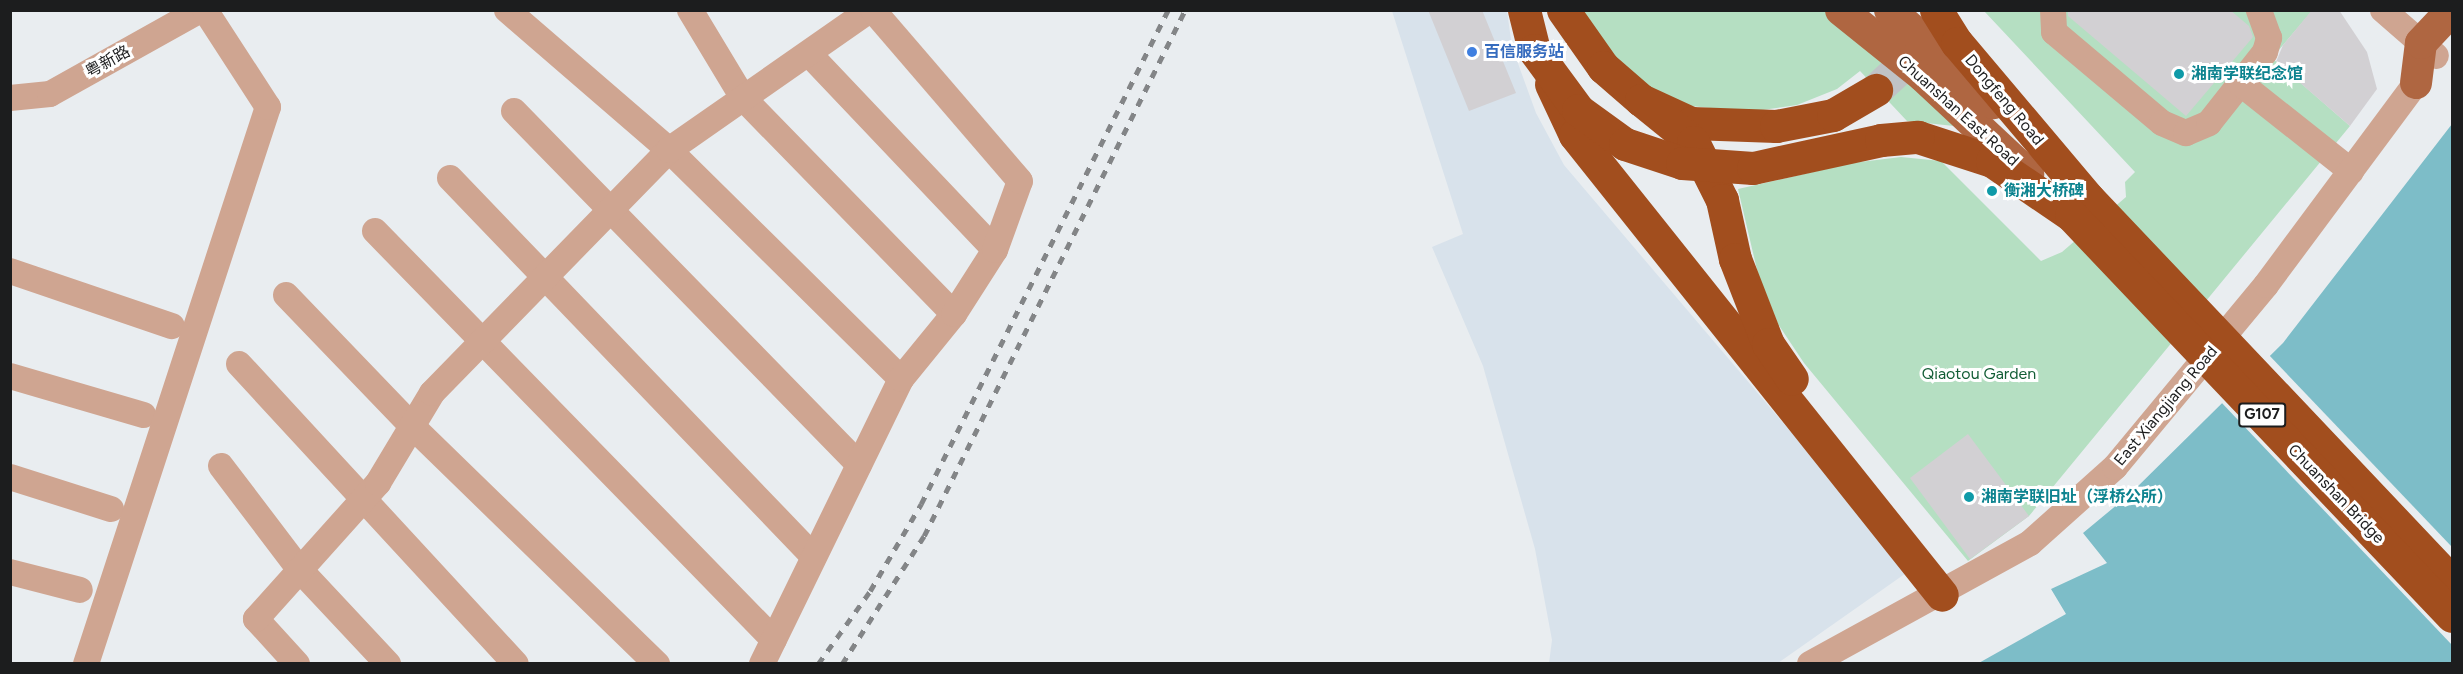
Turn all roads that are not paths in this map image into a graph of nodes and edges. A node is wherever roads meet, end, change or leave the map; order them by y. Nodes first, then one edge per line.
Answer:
1 (172, 10) edge
2 (200, 10) edge
3 (205, 10) edge
4 (507, 10) edge
5 (690, 10) edge
6 (872, 10) edge
7 (1524, 10) edge
8 (1563, 10) edge
9 (1841, 10) edge
10 (1890, 10) edge
11 (1936, 10) edge
12 (2053, 10) edge
13 (2259, 10) edge
14 (2382, 10) edge
15 (2452, 10) edge
16 (2437, 46) edge
17 (1534, 50) junction
18 (811, 56) junction
19 (2240, 83) junction
20 (2416, 83) joint
21 (1876, 90) tunnel mouth
22 (11, 98) edge
23 (744, 99) junction
24 (1641, 100) junction
25 (514, 111) dead end
26 (669, 150) junction
27 (2351, 171) junction
28 (450, 178) dead end
29 (2074, 201) junction
30 (611, 210) junction
31 (375, 231) dead end
32 (995, 250) junction
33 (10, 271) edge
34 (546, 277) junction
35 (286, 295) dead end
36 (954, 314) junction
37 (172, 326) dead end
38 (482, 342) junction
39 (239, 364) dead end
40 (10, 376) edge
41 (901, 379) junction
42 (143, 415) dead end
43 (412, 426) junction
44 (859, 465) junction
45 (221, 466) dead end
46 (10, 477) edge
47 (364, 499) junction
48 (111, 509) dead end
49 (1905, 548) junction
50 (814, 557) junction
51 (300, 570) junction
52 (10, 572) edge
53 (2452, 582) edge
54 (80, 590) dead end
55 (1942, 595) junction
56 (2452, 616) edge
57 (774, 639) junction
58 (86, 663) edge
59 (297, 663) edge
60 (388, 663) edge
61 (516, 663) edge
62 (657, 663) edge
63 (762, 663) edge
64 (1810, 663) edge

1 - 22 street, 粤新路
2 - 22 street, 粤新路
3 - 58 street
4 - 26 street
5 - 23 street
6 - 18 street
6 - 32 street
7 - 17 highway, bridge
8 - 24 highway
9 - 29 main road, Chuanshan East Road
10 - 29 main road, Chuanshan East Road
11 - 29 highway, Dongfeng Road / G107
12 - 19 street
13 - 19 street
14 - 16 street
15 - 16 main road
16 - 20 main road
17 - 29 highway, bridge
17 - 49 highway, bridge
18 - 23 street
18 - 32 street
19 - 27 street
20 - 27 street, East Xiangjiang Road
21 - 24 highway
23 - 26 street
23 - 36 street
24 - 49 highway
25 - 30 street
26 - 30 street
26 - 41 street
27 - 55 street, East Xiangjiang Road
28 - 34 street
29 - 53 highway, Chuanshan Bridge / G107, bridge
29 - 56 highway, Chuanshan Bridge / G107, bridge
30 - 34 street
30 - 44 street
31 - 38 street
32 - 36 street
33 - 37 street
34 - 38 street
34 - 50 street
35 - 43 street
36 - 41 street
38 - 43 street
38 - 57 street
39 - 47 street
40 - 42 street
41 - 44 street
43 - 47 street
43 - 62 street
44 - 50 street
45 - 51 street
46 - 48 street
47 - 51 street
47 - 61 street
49 - 55 highway
50 - 57 street
51 - 59 street
51 - 60 street
52 - 54 street
55 - 64 street, East Xiangjiang Road
57 - 63 street

